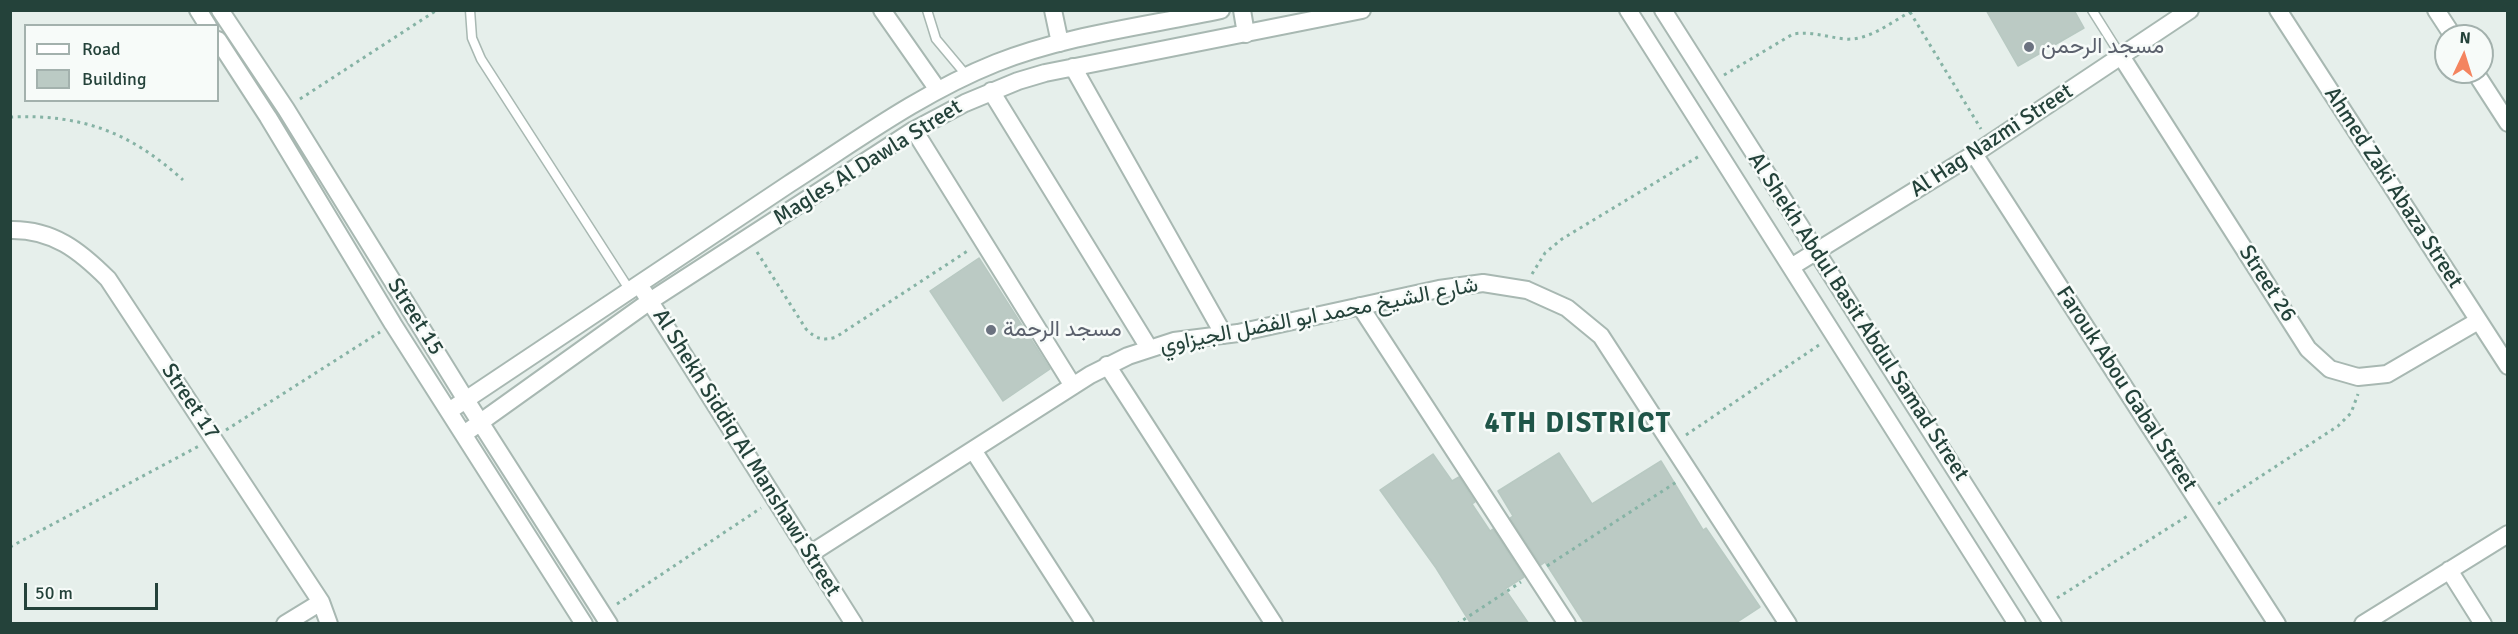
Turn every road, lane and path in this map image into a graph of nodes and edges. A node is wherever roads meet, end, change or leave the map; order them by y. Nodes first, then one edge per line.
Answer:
1 (198, 10) edge
2 (220, 10) edge
3 (437, 10) edge
4 (470, 10) edge
5 (882, 10) edge
6 (927, 10) edge
7 (1053, 10) edge
8 (1221, 10) edge
9 (1242, 10) edge
10 (1362, 10) edge
11 (1628, 10) edge
12 (1663, 10) edge
13 (2092, 10) edge
14 (2190, 10) edge
15 (2278, 10) edge
16 (2436, 10) edge
17 (1910, 11) edge
18 (207, 24) edge
19 (2445, 24) edge
20 (1246, 34) junction
21 (219, 42) edge
22 (1060, 43) junction
23 (2121, 56) junction
24 (1073, 67) junction
25 (967, 76) junction
26 (1710, 84) junction
27 (2483, 84) edge
28 (938, 90) junction
29 (992, 91) junction
30 (286, 109) junction
31 (10, 117) edge
32 (891, 118) junction
33 (2508, 123) edge
34 (909, 134) junction
35 (1990, 144) junction
36 (1715, 147) junction
37 (1974, 154) junction
38 (183, 180) dead end
39 (10, 230) edge
40 (748, 237) junction
41 (983, 241) junction
42 (1816, 251) junction
43 (1791, 267) junction
44 (634, 286) junction
45 (1527, 290) junction
46 (650, 301) junction
47 (1360, 306) junction
48 (2478, 321) junction
49 (393, 324) junction
50 (1834, 334) junction
51 (1224, 335) junction
52 (1149, 348) junction
53 (1107, 365) junction
54 (2508, 366) edge
55 (2358, 377) junction
56 (1073, 386) junction
57 (466, 400) junction
58 (449, 411) junction
59 (481, 422) junction
60 (464, 434) junction
61 (214, 438) junction
62 (1672, 444) junction
63 (973, 450) junction
64 (1690, 473) junction
65 (775, 498) junction
66 (2204, 509) junction
67 (2508, 534) edge
68 (10, 547) edge
69 (810, 554) junction
70 (2449, 570) junction
71 (1535, 574) junction
72 (321, 602) junction
73 (2043, 607) junction
74 (606, 618) edge
75 (285, 624) edge
76 (329, 624) edge
77 (584, 624) edge
78 (854, 624) edge
79 (1085, 624) edge
80 (1274, 624) edge
81 (1457, 624) edge
82 (1567, 624) edge
83 (1788, 624) edge
84 (2017, 624) edge
85 (2053, 624) edge
86 (2277, 624) edge
87 (2363, 624) edge
88 (2483, 624) edge

1 - 18 street
2 - 30 street, Street 15
3 - 30 path
4 - 44 lane
5 - 28 street
6 - 25 lane
7 - 22 street
8 - 22 street, Magles Al Dawla Street
9 - 20 street
10 - 20 street, Magles Al Dawla Street
11 - 36 street, Al Shekh Abdul Basit Abdul Samad Street
12 - 26 street, Al Shekh Abdul Basit Abdul Samad Street
13 - 23 lane
14 - 23 street, Al Hag Nazmi Street
15 - 48 street, Ahmed Zaki Abaza Street
16 - 19 street
17 - 26 path
17 - 35 path
20 - 24 street, Magles Al Dawla Street
21 - 49 street, Street 15
22 - 25 street, Magles Al Dawla Street
23 - 35 street, Al Hag Nazmi Street
23 - 55 street, Street 26
24 - 29 street, Magles Al Dawla Street
24 - 51 street
25 - 28 street, Magles Al Dawla Street
26 - 42 street, Al Shekh Abdul Basit Abdul Samad Street
27 - 33 street
28 - 32 street, Magles Al Dawla Street
29 - 34 street, Magles Al Dawla Street
29 - 52 street
30 - 57 street, Street 15
31 - 38 path
32 - 34 street
32 - 44 street, Magles Al Dawla Street
34 - 40 street, Magles Al Dawla Street
34 - 41 street
35 - 37 street, Al Hag Nazmi Street
36 - 43 street, Al Shekh Abdul Basit Abdul Samad Street
36 - 45 path
37 - 42 street, Al Hag Nazmi Street
37 - 66 street, Farouk Abou Gabal Street
39 - 61 street, Street 17
40 - 41 path
40 - 46 street, Magles Al Dawla Street
41 - 56 street
42 - 43 street, Al Hag Nazmi Street
42 - 73 street, Al Shekh Abdul Basit Abdul Samad Street
43 - 50 street, Al Shekh Abdul Basit Abdul Samad Street
44 - 46 street, Al Shekh Siddiq Al Manshawi Street
44 - 57 street, Magles Al Dawla Street
45 - 47 street, شارع الشيخ محمد ابو الفضل الجيزاوي
45 - 62 street, شارع الشيخ محمد ابو الفضل الجيزاوي
46 - 59 street, Magles Al Dawla Street
46 - 65 street, Al Shekh Siddiq Al Manshawi Street
47 - 51 street, شارع الشيخ محمد ابو الفضل الجيزاوي
47 - 71 street
48 - 54 street, Ahmed Zaki Abaza Street
48 - 55 street, Street 26
49 - 58 street, Street 15
49 - 61 path
50 - 62 path
50 - 84 street, Al Shekh Abdul Basit Abdul Samad Street
51 - 52 street, شارع الشيخ محمد ابو الفضل الجيزاوي
52 - 53 street, شارع الشيخ محمد ابو الفضل الجيزاوي
53 - 56 street, شارع الشيخ محمد ابو الفضل الجيزاوي
53 - 80 street
55 - 66 path
56 - 63 street, شارع الشيخ محمد ابو الفضل الجيزاوي
57 - 58 street, Magles Al Dawla Street
57 - 59 street, Street 15
58 - 60 street, Street 15
59 - 60 street, Magles Al Dawla Street
59 - 74 street, Street 15
60 - 77 street, Street 15
61 - 68 path
61 - 72 street, Street 17
62 - 64 street, شارع الشيخ محمد ابو الفضل الجيزاوي
63 - 69 street, شارع الشيخ محمد ابو الفضل الجيزاوي
63 - 79 street
64 - 71 path
64 - 83 street, شارع الشيخ محمد ابو الفضل الجيزاوي
65 - 69 street, Al Shekh Siddiq Al Manshawi Street
65 - 74 path
66 - 73 path
66 - 86 street, Farouk Abou Gabal Street
67 - 70 street
69 - 78 street, Al Shekh Siddiq Al Manshawi Street
70 - 87 street
70 - 88 street
71 - 81 path
71 - 82 street
72 - 75 street
72 - 76 street, Street 17
73 - 85 street, Al Shekh Abdul Basit Abdul Samad Street

